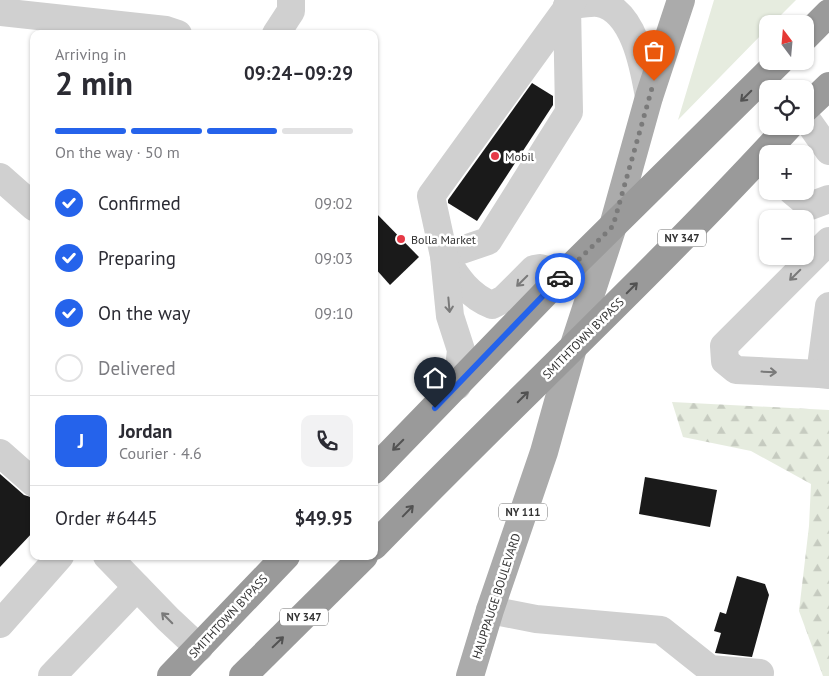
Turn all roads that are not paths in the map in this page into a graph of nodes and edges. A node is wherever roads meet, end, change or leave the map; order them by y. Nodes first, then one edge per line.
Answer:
1 (292, 0) edge
2 (680, 0) edge
3 (570, 3) edge
4 (0, 12) edge
5 (829, 13) edge
6 (814, 28) edge
7 (166, 30) edge
8 (279, 30) edge
9 (771, 70) edge
10 (829, 86) edge
11 (649, 97) junction
12 (814, 100) edge
13 (814, 130) edge
14 (829, 151) edge
15 (759, 169) edge
16 (0, 177) edge
17 (829, 199) edge
18 (803, 200) edge
19 (30, 203) edge
20 (613, 226) junction
21 (829, 241) edge
22 (444, 256) junction
23 (564, 274) junction
24 (829, 306) edge
25 (573, 348) junction
26 (825, 375) edge
27 (457, 386) junction
28 (0, 453) edge
29 (378, 466) edge
30 (30, 479) edge
31 (378, 542) edge
32 (56, 560) edge
33 (111, 560) edge
34 (282, 560) edge
35 (360, 560) edge
36 (137, 587) junction
37 (490, 610) junction
38 (0, 624) edge
39 (199, 648) junction
40 (760, 674) dead end
41 (52, 676) edge
42 (171, 676) edge
43 (243, 676) edge
44 (470, 676) edge

1 - 8 street
2 - 11 main road, HAUPPAUGE BOULEVARD / NY 111
3 - 11 street
3 - 22 street
3 - 22 street
4 - 7 street
5 - 6 highway
9 -> 20 highway
10 - 12 highway
11 - 20 main road, HAUPPAUGE BOULEVARD / NY 111
13 - 14 street
25 -> 15 highway, SMITHTOWN BYPASS / NY 347
16 - 19 street
17 - 18 street
20 - 23 highway
20 - 25 main road, HAUPPAUGE BOULEVARD / NY 111
21 -> 26 street
23 -> 22 street
22 -> 27 street
23 - 27 highway
24 - 26 street
31 -> 25 highway, SMITHTOWN BYPASS / NY 347
25 - 37 main road, HAUPPAUGE BOULEVARD / NY 111
27 -> 29 highway
28 - 30 street
32 - 38 street
33 - 36 street
34 - 39 highway, SMITHTOWN BYPASS
43 -> 35 highway, NY 347
39 -> 36 street
36 - 41 street
37 - 40 street
37 - 44 main road, HAUPPAUGE BOULEVARD / NY 111
39 - 42 highway, SMITHTOWN BYPASS

